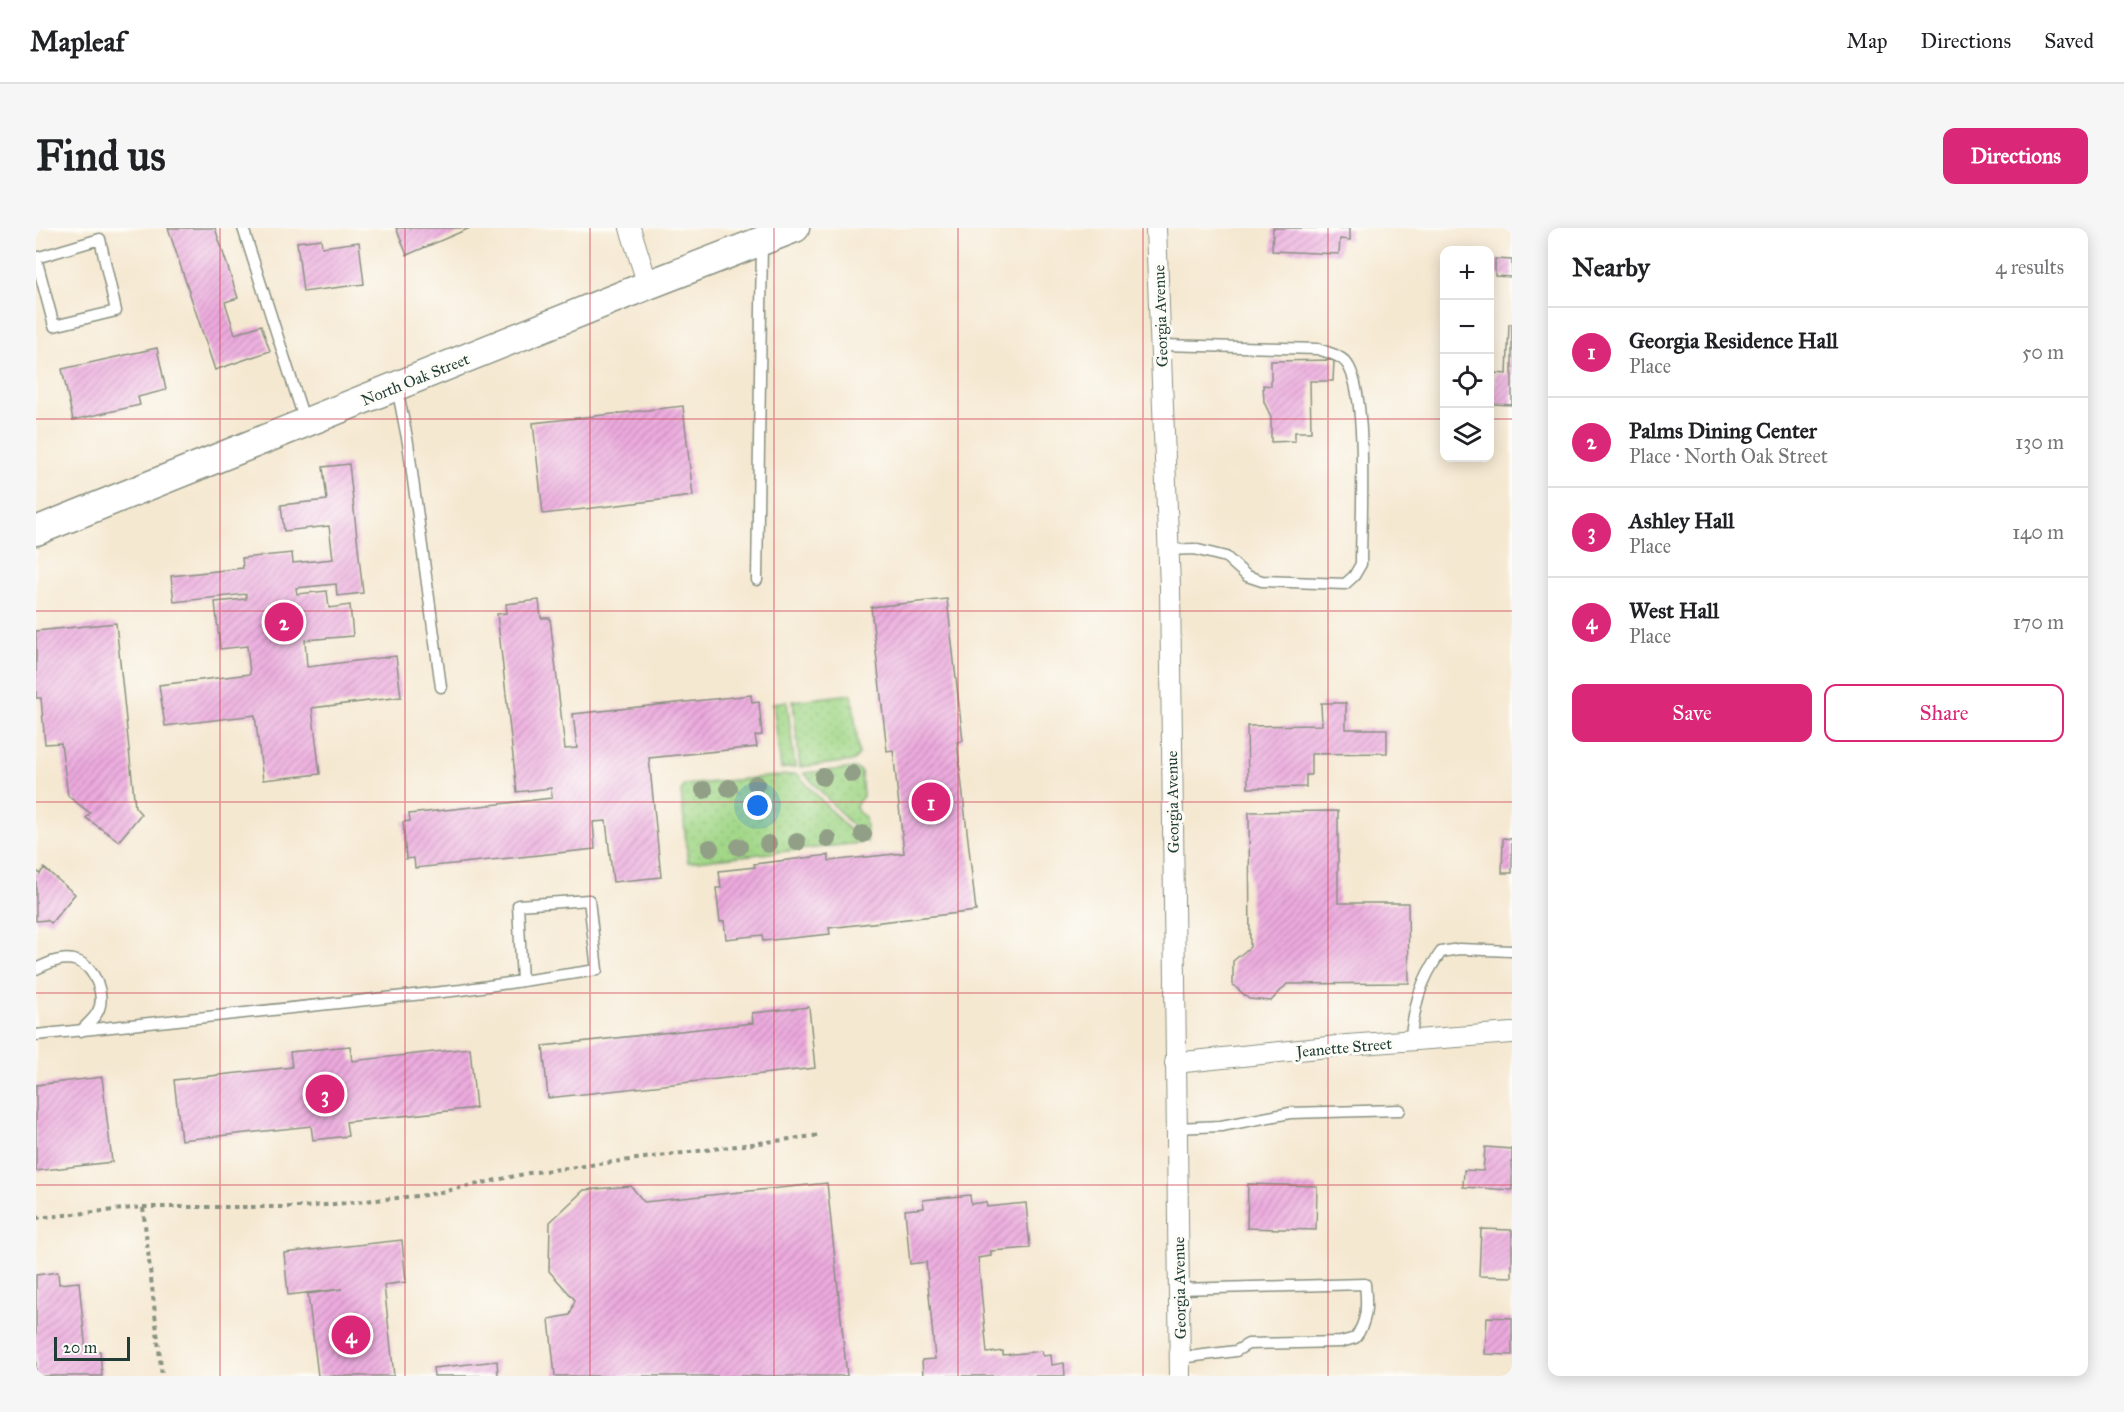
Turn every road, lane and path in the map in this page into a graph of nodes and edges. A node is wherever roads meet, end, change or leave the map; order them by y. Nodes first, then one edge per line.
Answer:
1 (243, 228) edge
2 (630, 228) edge
3 (795, 228) edge
4 (1156, 228) edge
5 (762, 240) junction
6 (36, 258) edge
7 (648, 285) junction
8 (1161, 345) junction
9 (397, 386) junction
10 (306, 423) junction
11 (36, 531) edge
12 (1168, 550) junction
13 (757, 580) dead end
14 (441, 687) dead end
15 (1512, 951) edge
16 (36, 969) edge
17 (522, 981) junction
18 (81, 1031) junction
19 (1512, 1033) edge
20 (36, 1035) edge
21 (1410, 1041) junction
22 (1175, 1064) junction
23 (1400, 1110) dead end
24 (1176, 1128) junction
25 (821, 1135) dead end
26 (143, 1207) junction
27 (36, 1218) edge
28 (1179, 1289) junction
29 (1180, 1367) edge
30 (162, 1376) edge

1 - 10 lane
2 - 7 street
3 - 5 street, North Oak Street
4 - 8 street, Georgia Avenue
5 - 7 street, North Oak Street
5 - 13 lane
6 - 6 lane
7 - 9 street, North Oak Street
8 - 12 street, Georgia Avenue
8 - 12 lane
9 - 10 street, North Oak Street
9 - 14 lane
10 - 11 street, North Oak Street
12 - 22 street, Georgia Avenue
15 - 21 lane
16 - 18 lane
17 - 17 lane
17 - 18 lane
18 - 20 lane
19 - 21 street, Jeanette Street
21 - 22 street, Jeanette Street
22 - 24 street, Georgia Avenue
23 - 24 lane
24 - 28 street, Georgia Avenue
25 - 26 path
26 - 27 path
26 - 30 path
28 - 29 street, Georgia Avenue
28 - 29 lane

